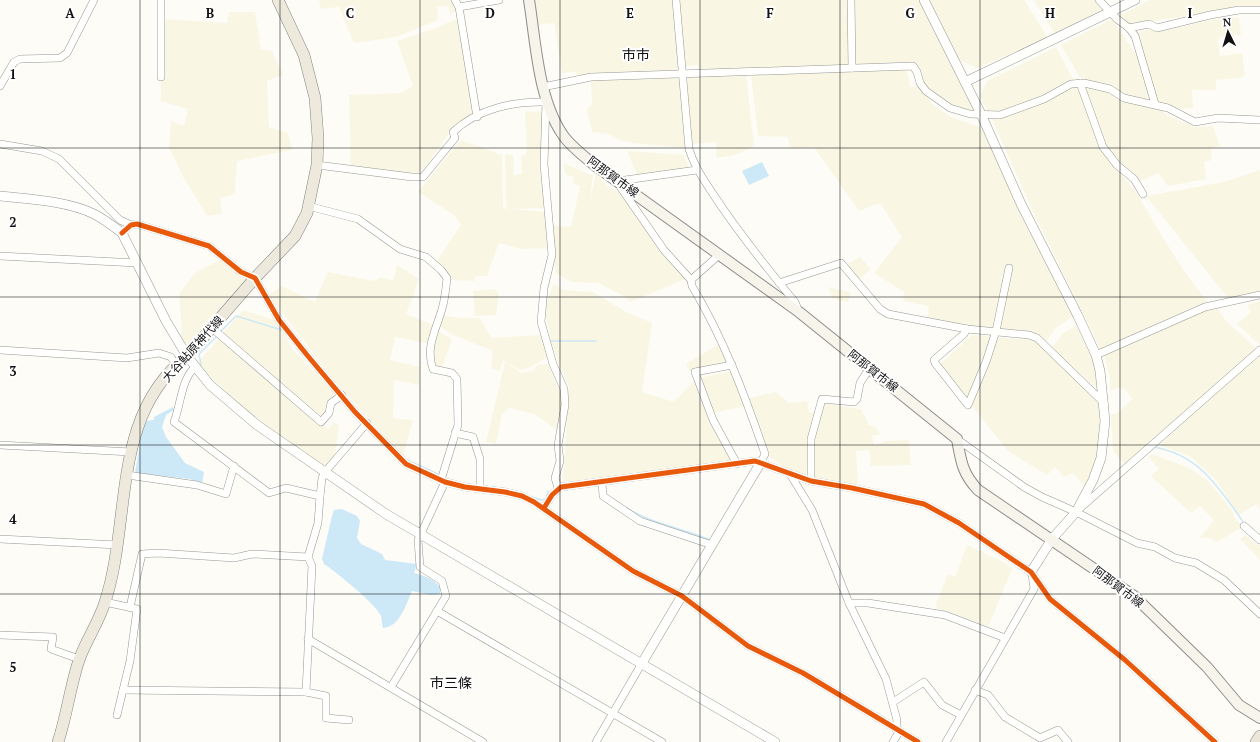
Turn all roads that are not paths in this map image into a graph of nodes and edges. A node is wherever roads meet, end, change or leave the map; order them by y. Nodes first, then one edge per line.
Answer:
1 (94, 0) edge
2 (161, 0) edge
3 (278, 0) edge
4 (455, 0) edge
5 (499, 0) edge
6 (529, 0) edge
7 (676, 0) edge
8 (850, 0) edge
9 (924, 0) edge
10 (1099, 0) edge
11 (1135, 0) edge
12 (459, 7) junction
13 (1260, 10) edge
14 (1110, 13) junction
15 (1130, 28) junction
16 (852, 68) junction
17 (684, 74) junction
18 (161, 77) dead end
19 (965, 82) junction
20 (1080, 83) junction
21 (0, 86) edge
22 (543, 87) junction
23 (546, 102) junction
24 (1155, 104) junction
25 (981, 114) junction
26 (477, 116) junction
27 (1260, 120) edge
28 (0, 144) edge
29 (317, 165) junction
30 (697, 170) junction
31 (619, 182) junction
32 (1143, 194) dead end
33 (0, 196) edge
34 (308, 206) junction
35 (131, 226) junction
36 (122, 233) junction
37 (720, 255) junction
38 (0, 256) edge
39 (137, 263) junction
40 (1009, 268) dead end
41 (255, 278) junction
42 (691, 280) junction
43 (779, 282) junction
44 (1260, 295) edge
45 (799, 312) junction
46 (212, 328) junction
47 (967, 329) junction
48 (996, 331) junction
49 (0, 350) edge
50 (1260, 350) edge
51 (1096, 355) junction
52 (187, 356) junction
53 (176, 365) junction
54 (732, 365) junction
55 (195, 366) junction
56 (869, 369) junction
57 (342, 395) junction
58 (1104, 403) junction
59 (367, 423) junction
60 (455, 433) junction
61 (957, 439) junction
62 (0, 445) edge
63 (131, 452) junction
64 (761, 462) junction
65 (737, 464) junction
66 (234, 466) junction
67 (325, 472) junction
68 (790, 474) junction
69 (127, 475) junction
70 (443, 481) junction
71 (602, 482) junction
72 (811, 482) junction
73 (480, 488) junction
74 (558, 488) junction
75 (320, 496) junction
76 (544, 508) junction
77 (1076, 512) junction
78 (1244, 526) dead end
79 (420, 533) junction
80 (0, 539) edge
81 (1052, 539) junction
82 (1260, 540) edge
83 (118, 545) junction
84 (712, 545) junction
85 (308, 557) junction
86 (1031, 572) junction
87 (682, 596) junction
88 (105, 602) junction
89 (849, 603) junction
90 (130, 607) junction
91 (437, 611) junction
92 (1260, 614) edge
93 (0, 635) edge
94 (308, 638) junction
95 (1005, 638) junction
96 (79, 660) junction
97 (642, 663) junction
98 (391, 687) junction
99 (123, 690) junction
100 (975, 690) junction
101 (306, 692) junction
102 (893, 702) junction
103 (613, 713) junction
104 (117, 715) dead end
105 (961, 715) junction
106 (1260, 718) edge
107 (348, 720) dead end
108 (898, 730) junction
109 (1260, 736) edge
110 (58, 742) edge
111 (483, 742) edge
112 (596, 742) edge
113 (662, 742) edge
114 (775, 742) edge
115 (893, 742) edge
116 (918, 742) edge
117 (946, 742) edge
118 (1068, 742) edge
119 (1215, 742) edge
120 (1256, 742) edge

1 - 21 street
2 - 18 street
3 - 29 main road, 大谷鮎原神代線
4 - 12 street
5 - 12 street
6 - 22 main road, 阿那賀市線
7 - 17 street
8 - 16 street
9 - 19 street
10 - 14 street
11 - 14 street
12 - 26 street
13 - 15 street
14 - 15 street
14 - 19 street
15 - 24 street
16 - 17 street
16 - 25 street
17 - 22 street
17 - 30 street
19 - 25 street
20 - 24 street
20 - 25 street
20 - 32 street
22 - 23 main road, 阿那賀市線
23 - 26 street
23 - 31 main road, 阿那賀市線
23 - 74 street
24 - 27 street
25 - 51 street
26 - 29 street
28 - 35 street
29 - 34 main road, 大谷鮎原神代線
30 - 31 street
30 - 43 street
31 - 37 main road, 阿那賀市線
31 - 42 street
33 - 36 street
34 - 41 main road, 大谷鮎原神代線
34 - 60 street
35 - 36 street
35 - 41 street
36 - 39 street
37 - 42 street
37 - 45 main road, 阿那賀市線
38 - 39 street
39 - 52 street
40 - 48 street
41 - 46 main road, 大谷鮎原神代線
41 - 57 street
42 - 54 street
43 - 45 street
43 - 47 street
44 - 51 street
45 - 56 main road, 阿那賀市線
46 - 52 main road, 大谷鮎原神代線
46 - 57 street
47 - 48 street
47 - 48 street
48 - 58 street
49 - 53 street
50 - 77 street
51 - 58 street
52 - 53 main road, 大谷鮎原神代線
52 - 55 street
53 - 63 main road, 大谷鮎原神代線
54 - 64 street
54 - 65 street
55 - 66 street
55 - 67 street
56 - 61 main road, 阿那賀市線
56 - 72 street
57 - 59 street
58 - 77 street
59 - 67 street
59 - 70 street
60 - 70 street
60 - 73 street
61 - 77 street
61 - 81 main road, 阿那賀市線
62 - 63 street
63 - 69 main road, 大谷鮎原神代線
64 - 65 street
64 - 68 street
64 - 84 street
65 - 71 street
66 - 69 street
66 - 75 street
67 - 75 street
67 - 79 street
68 - 72 street
68 - 89 street
69 - 83 main road, 大谷鮎原神代線
70 - 73 street
70 - 79 street
71 - 74 street
71 - 84 street
72 - 86 street
73 - 76 street
74 - 76 street
75 - 85 street
76 - 87 street
77 - 81 street
77 - 92 street
78 - 82 street
79 - 91 street
79 - 97 street
80 - 83 street
81 - 86 street
81 - 106 main road, 阿那賀市線
83 - 88 main road, 大谷鮎原神代線
84 - 87 street
85 - 90 street
85 - 94 street
86 - 95 street
86 - 119 street
87 - 97 street
87 - 108 street
88 - 90 street
88 - 96 main road, 大谷鮎原神代線
89 - 95 street
89 - 102 street
90 - 99 street
91 - 98 street
91 - 103 street
93 - 96 street
94 - 98 street
94 - 101 street
95 - 100 street
96 - 110 main road, 大谷鮎原神代線
97 - 103 street
97 - 114 street
98 - 111 street
99 - 101 street
99 - 104 street
100 - 105 street
100 - 118 street
101 - 107 street
102 - 105 street
102 - 108 street
103 - 112 street
103 - 113 street
105 - 117 street
108 - 115 street
108 - 116 street
109 - 120 highway

